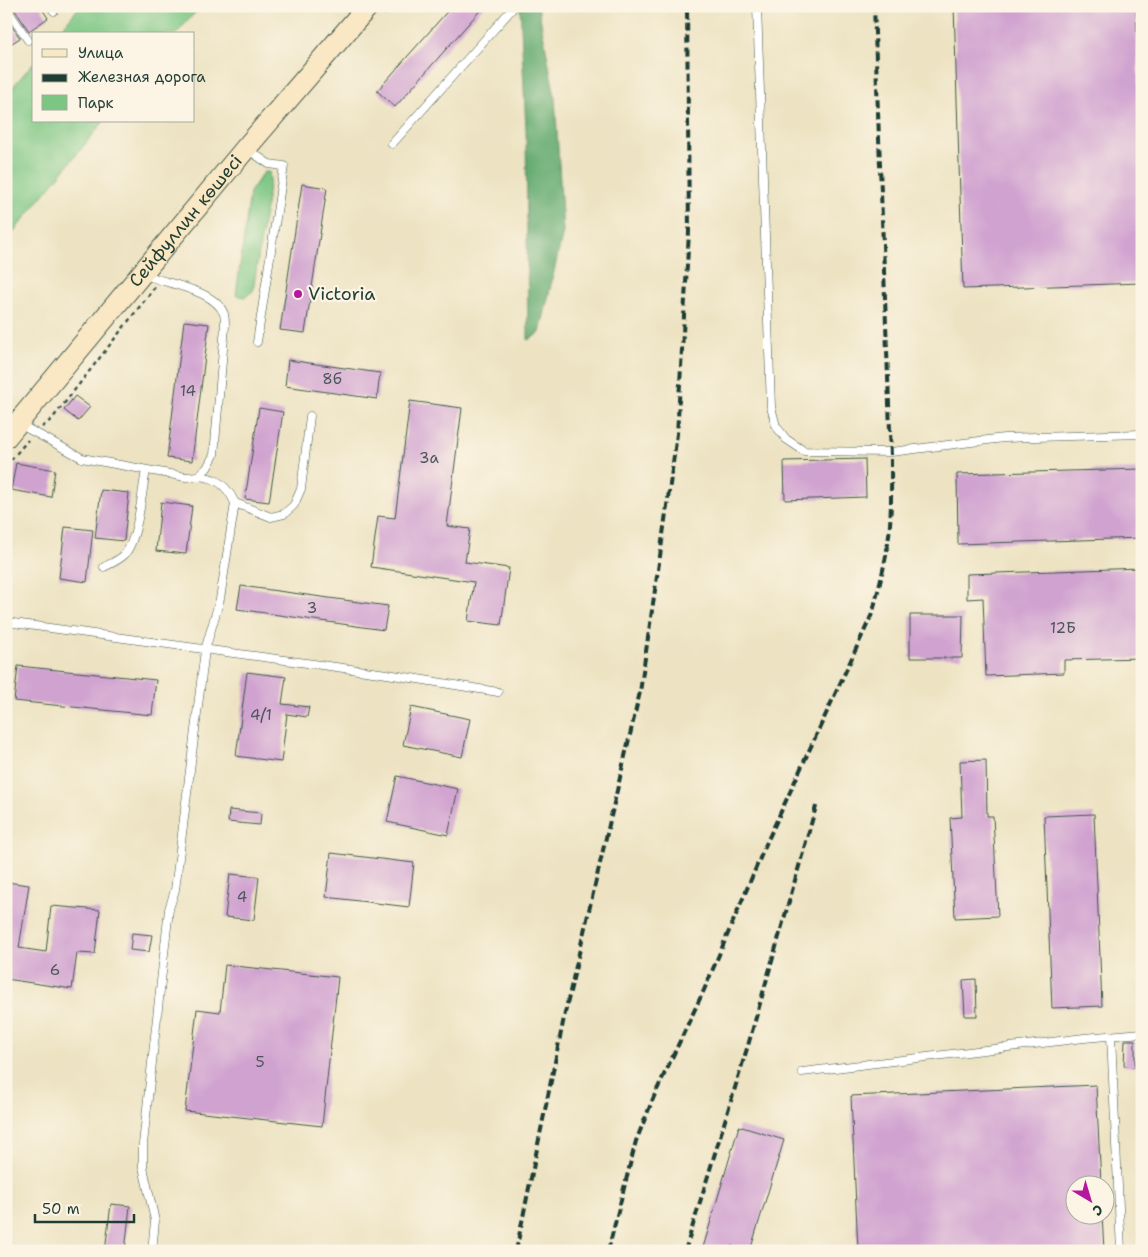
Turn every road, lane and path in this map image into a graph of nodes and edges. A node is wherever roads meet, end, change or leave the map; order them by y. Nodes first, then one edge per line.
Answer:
1 (368, 6) edge
2 (511, 6) edge
3 (757, 6) edge
4 (6, 8) edge
5 (28, 40) dead end
6 (392, 144) dead end
7 (246, 148) junction
8 (142, 274) junction
9 (257, 342) dead end
10 (310, 416) dead end
11 (20, 431) edge
12 (1142, 434) edge
13 (6, 466) edge
14 (146, 470) junction
15 (198, 476) junction
16 (235, 504) junction
17 (104, 567) dead end
18 (6, 622) edge
19 (205, 650) junction
20 (498, 692) dead end
21 (1142, 1033) edge
22 (1112, 1036) junction
23 (802, 1072) dead end
24 (152, 1251) edge
25 (1121, 1251) edge

1 - 7 main road, Сейфуллин көшесі
2 - 6 lane
3 - 12 lane
4 - 5 lane
7 - 8 main road, Сейфуллин көшесі
7 - 9 lane
8 - 11 main road, Сейфуллин көшесі
8 - 15 lane
10 - 16 lane
11 - 13 path
11 - 14 lane
14 - 15 lane
14 - 17 lane
15 - 16 lane
16 - 19 lane
18 - 19 lane
19 - 20 lane
19 - 24 lane
21 - 22 lane
22 - 23 lane
22 - 25 lane

